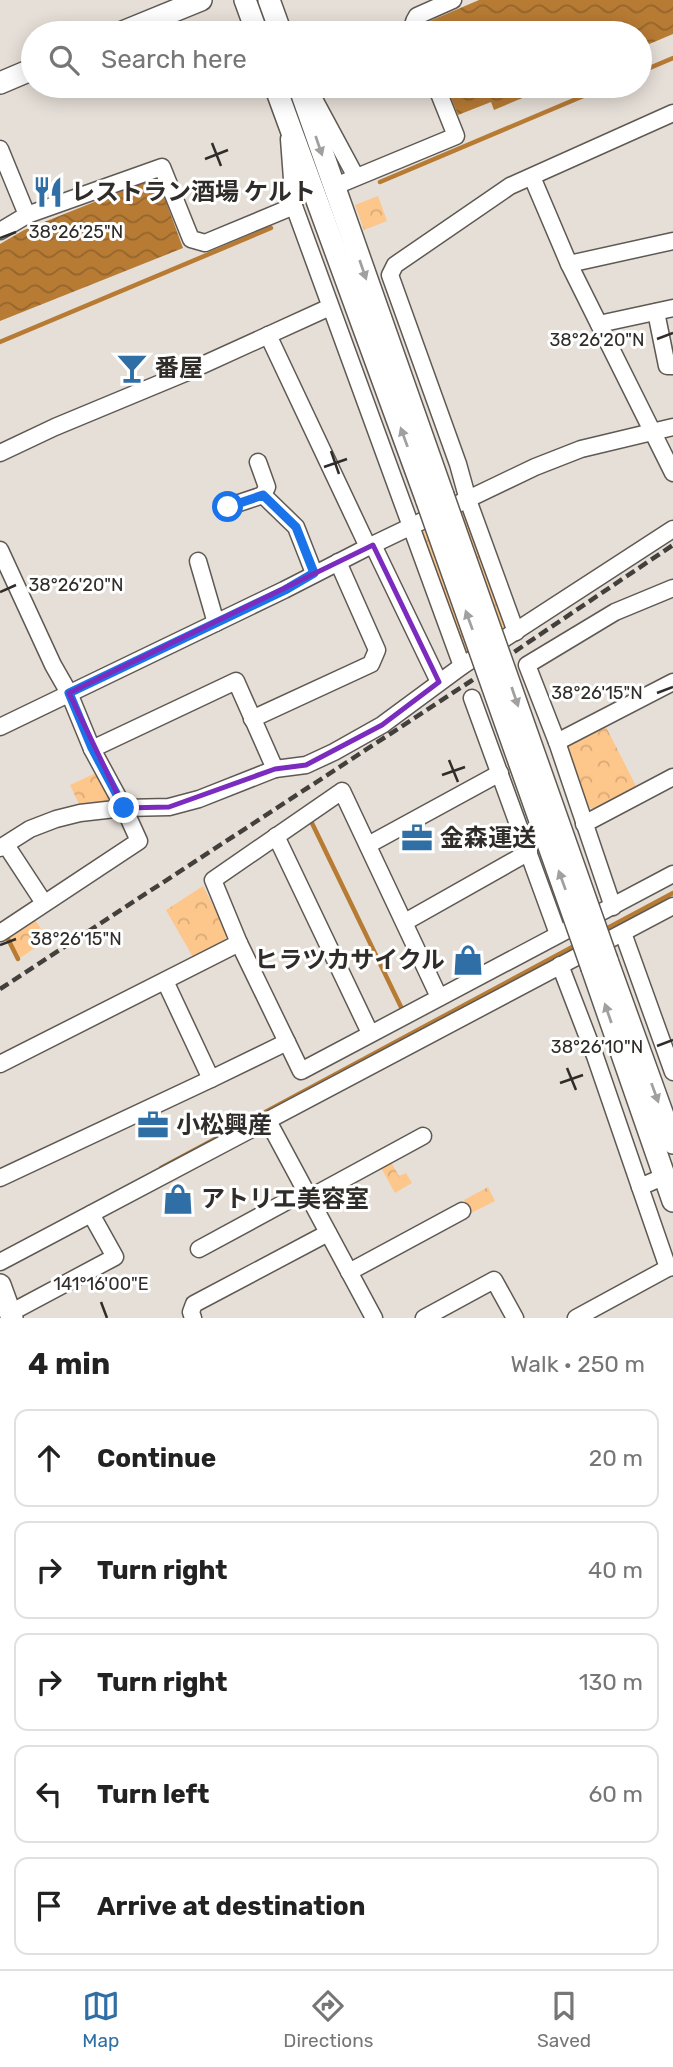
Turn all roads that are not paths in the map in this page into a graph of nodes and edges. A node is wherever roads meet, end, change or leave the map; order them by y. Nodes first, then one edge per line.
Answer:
1 (201, 0) edge
2 (246, 0) edge
3 (269, 0) edge
4 (453, 0) edge
5 (149, 21) edge
6 (253, 21) edge
7 (277, 21) edge
8 (414, 21) edge
9 (21, 74) edge
10 (0, 83) edge
11 (279, 98) edge
12 (303, 98) edge
13 (313, 98) edge
14 (441, 98) edge
15 (673, 113) edge
16 (287, 121) junction
17 (0, 149) edge
18 (356, 177) junction
19 (532, 177) junction
20 (333, 187) junction
21 (294, 206) junction
22 (27, 215) junction
23 (0, 231) edge
24 (673, 241) edge
25 (569, 264) junction
26 (330, 307) junction
27 (673, 308) edge
28 (656, 312) junction
29 (599, 324) junction
30 (268, 335) junction
31 (673, 366) edge
32 (673, 427) edge
33 (653, 431) junction
34 (0, 453) edge
35 (258, 462) dead end
36 (673, 473) edge
37 (263, 495) junction
38 (435, 498) junction
39 (468, 500) junction
40 (228, 507) dead end
41 (411, 527) junction
42 (673, 529) edge
43 (371, 546) junction
44 (0, 550) edge
45 (198, 561) dead end
46 (338, 562) junction
47 (314, 573) junction
48 (673, 588) edge
49 (216, 623) junction
50 (516, 632) junction
51 (462, 666) junction
52 (439, 682) junction
53 (673, 682) edge
54 (69, 693) junction
55 (472, 698) dead end
56 (252, 719) junction
57 (0, 727) edge
58 (557, 742) junction
59 (92, 748) junction
60 (275, 769) junction
61 (500, 773) junction
62 (673, 777) edge
63 (124, 808) junction
64 (584, 824) junction
65 (276, 836) junction
66 (368, 845) junction
67 (3, 846) edge
68 (530, 852) junction
69 (673, 874) edge
70 (44, 903) junction
71 (613, 906) junction
72 (673, 906) edge
73 (405, 922) junction
74 (0, 933) edge
75 (623, 933) junction
76 (558, 934) junction
77 (239, 943) junction
78 (600, 964) junction
79 (559, 965) junction
80 (165, 981) junction
81 (439, 997) junction
82 (370, 1033) junction
83 (286, 1042) junction
84 (338, 1057) junction
85 (0, 1063) edge
86 (673, 1072) edge
87 (348, 1077) junction
88 (211, 1079) junction
89 (268, 1121) junction
90 (423, 1136) dead end
91 (673, 1143) edge
92 (665, 1176) junction
93 (0, 1178) edge
94 (640, 1187) junction
95 (307, 1195) junction
96 (673, 1201) edge
97 (462, 1211) dead end
98 (91, 1214) junction
99 (328, 1233) junction
100 (199, 1249) dead end
101 (0, 1262) edge
102 (670, 1268) edge
103 (349, 1272) junction
104 (0, 1285) edge
105 (11, 1315) edge
106 (193, 1318) edge
107 (374, 1318) edge
108 (424, 1318) edge
109 (515, 1318) edge
110 (576, 1318) edge

1 - 5 street
2 - 6 street
3 - 7 street
4 - 8 street
9 - 10 street
11 - 16 street
12 -> 20 street
13 - 18 street
14 - 18 street
15 - 19 street
16 - 21 street
38 -> 16 street
17 - 22 street
18 - 20 street
19 - 25 street
19 - 39 street
20 -> 38 street
21 - 22 street
21 - 26 street
22 - 23 street
24 - 25 street
25 - 29 street
26 - 30 street
26 - 41 street
27 - 28 street
28 - 29 street
28 - 31 street
29 - 33 street
30 - 34 street
30 - 43 street
32 - 33 street
33 - 36 street
33 - 39 street
35 - 37 street
37 - 40 street
37 - 47 street
38 - 78 street, bridge
39 - 41 street
39 - 50 street
41 - 43 street
41 - 51 street
42 - 50 street
43 - 46 street
43 - 52 street
44 - 54 street
45 - 49 street
46 - 47 street
46 - 56 street
47 - 49 street
48 - 58 street
49 - 54 street
50 - 51 street
51 - 52 street
52 - 60 street
53 - 58 street
54 - 57 street
54 - 59 street
55 - 61 street
56 - 59 street
56 - 60 street
58 - 64 street
59 - 63 street
60 - 63 street
61 - 66 street
61 - 68 street
62 - 64 street
63 - 67 street
63 - 70 street
64 - 71 street
65 - 66 street
65 - 77 street
65 - 82 street
66 - 73 street
67 - 70 street
68 - 73 street
68 - 76 street
69 - 71 street
70 - 74 street
71 - 76 street
72 - 75 street
73 - 81 street
75 - 79 street
75 - 86 street
76 - 81 street
77 - 80 street
77 - 83 street
78 -> 91 street
92 -> 78 street
79 - 87 street
79 - 94 street
80 - 85 street
80 - 88 street
81 - 82 street
82 - 84 street
83 - 84 street
83 - 88 street
84 - 87 street
87 - 89 street
88 - 93 street
89 - 95 street
89 - 98 street
90 - 95 street
92 - 94 street
92 - 96 street
94 - 102 street
95 - 99 street
95 - 100 street
97 - 103 street
98 - 101 street
98 - 105 street
99 - 103 street
99 - 106 street
102 - 110 street
103 - 107 street
104 - 105 street
108 - 109 street

